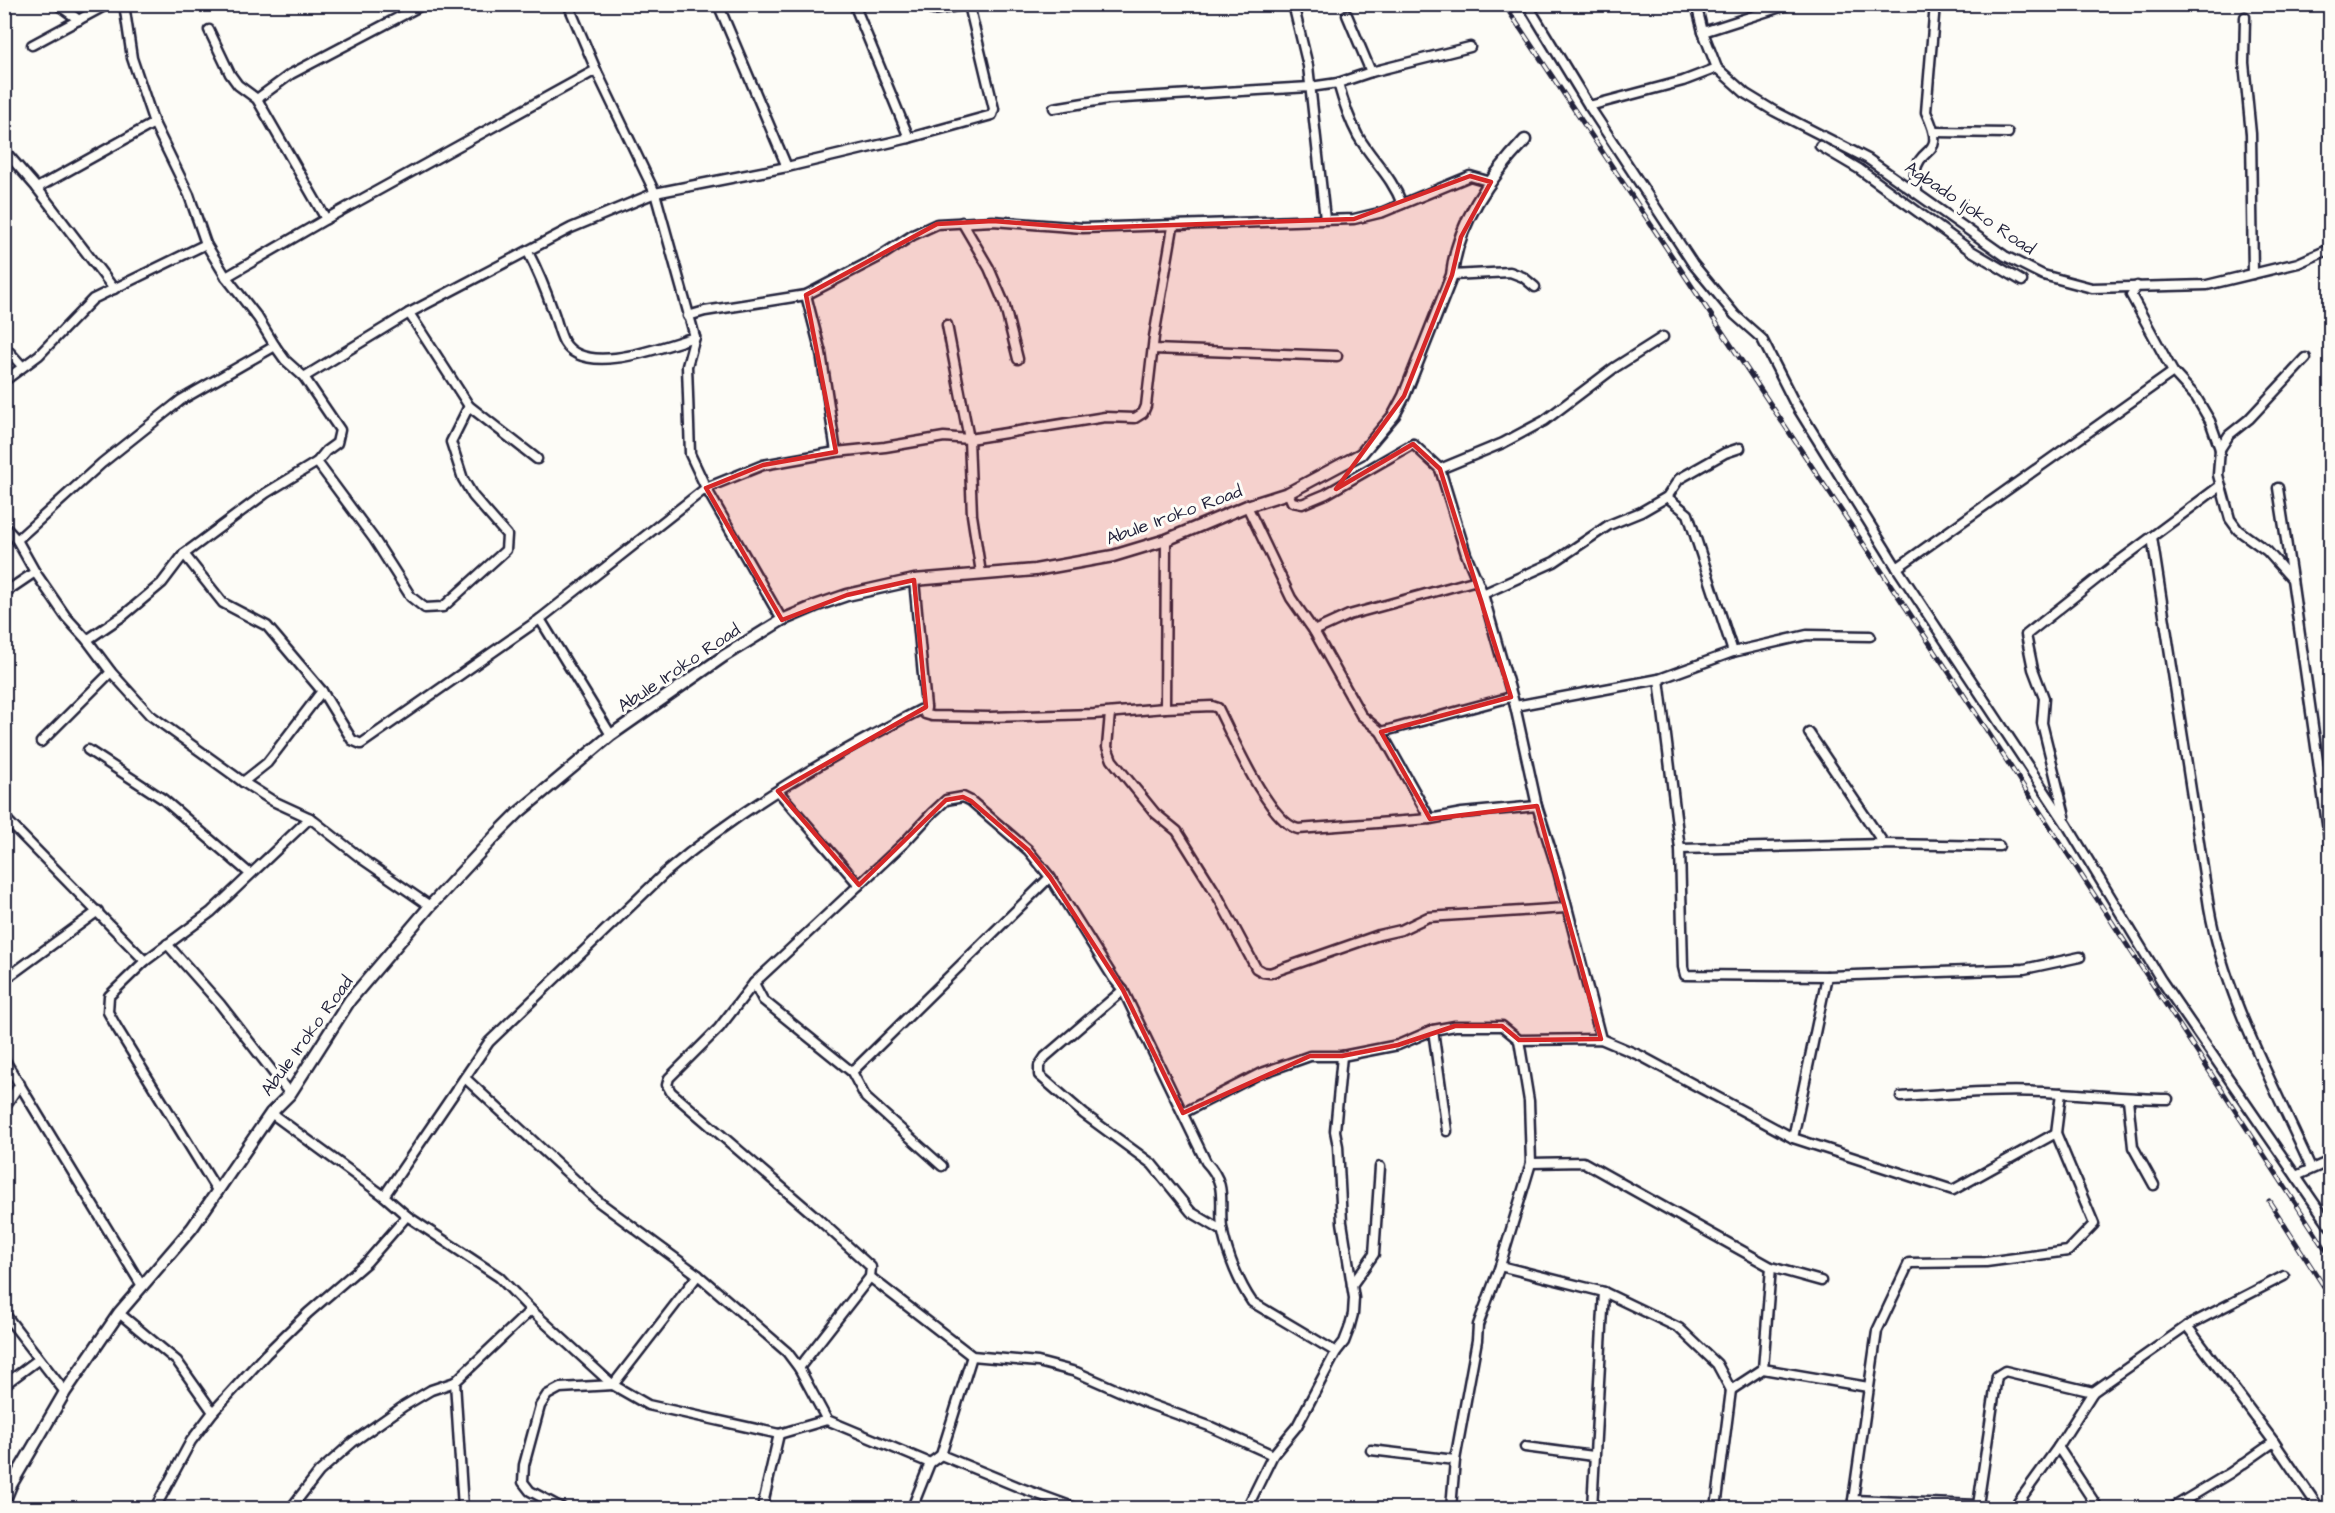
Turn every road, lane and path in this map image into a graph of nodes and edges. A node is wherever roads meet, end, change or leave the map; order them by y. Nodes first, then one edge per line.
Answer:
1 (57, 4) edge
2 (108, 4) edge
3 (124, 4) edge
4 (424, 4) edge
5 (568, 4) edge
6 (718, 4) edge
7 (854, 4) edge
8 (927, 4) edge
9 (1293, 4) edge
10 (1527, 4) edge
11 (1696, 4) edge
12 (1790, 4) edge
13 (1935, 4) edge
14 (969, 5) edge
15 (1347, 15) dead end
16 (2245, 17) dead end
17 (79, 20) junction
18 (209, 30) dead end
19 (1703, 32) junction
20 (32, 45) dead end
21 (1470, 47) dead end
22 (1717, 68) junction
23 (596, 70) junction
24 (1371, 72) junction
25 (1338, 83) junction
26 (1310, 87) junction
27 (257, 99) junction
28 (1589, 106) junction
29 (1054, 108) dead end
30 (154, 123) junction
31 (1934, 132) junction
32 (2008, 134) dead end
33 (909, 138) junction
34 (1525, 140) dead end
35 (1820, 146) dead end
36 (4, 150) edge
37 (787, 166) junction
38 (1491, 182) junction
39 (37, 188) junction
40 (1917, 192) junction
41 (655, 193) junction
42 (1402, 204) junction
43 (326, 219) junction
44 (1325, 219) junction
45 (962, 222) junction
46 (1173, 227) junction
47 (206, 244) junction
48 (2331, 249) edge
49 (528, 252) junction
50 (2253, 274) junction
51 (1452, 275) junction
52 (226, 277) junction
53 (2022, 281) dead end
54 (2137, 285) junction
55 (1535, 287) dead end
56 (114, 289) junction
57 (806, 294) junction
58 (409, 313) junction
59 (688, 316) junction
60 (947, 325) dead end
61 (694, 337) junction
62 (1663, 337) dead end
63 (4, 346) edge
64 (275, 346) junction
65 (1153, 349) junction
66 (1337, 356) dead end
67 (2306, 358) dead end
68 (1018, 359) dead end
69 (22, 366) junction
70 (2173, 372) junction
71 (304, 377) junction
72 (4, 381) edge
73 (469, 406) junction
74 (969, 439) junction
75 (1740, 448) dead end
76 (2220, 449) junction
77 (836, 452) junction
78 (537, 459) dead end
79 (317, 462) junction
80 (1440, 469) junction
81 (2220, 486) junction
82 (706, 488) junction
83 (2278, 488) dead end
84 (1288, 493) junction
85 (1667, 497) junction
86 (1247, 506) junction
87 (4, 526) edge
88 (2152, 537) junction
89 (17, 540) junction
90 (1166, 540) junction
91 (184, 554) junction
92 (1896, 568) junction
93 (35, 573) junction
94 (981, 573) junction
95 (2292, 579) junction
96 (914, 580) junction
97 (1477, 580) junction
98 (4, 593) edge
99 (1483, 594) junction
100 (540, 619) junction
101 (782, 620) junction
102 (1314, 631) junction
103 (1870, 636) dead end
104 (87, 640) junction
105 (1733, 652) junction
106 (111, 672) junction
107 (1659, 679) junction
108 (322, 691) junction
109 (1511, 697) junction
110 (1515, 706) junction
111 (926, 707) junction
112 (1165, 708) junction
113 (1110, 714) junction
114 (1381, 732) junction
115 (1809, 733) dead end
116 (610, 735) junction
117 (40, 741) dead end
118 (88, 750) dead end
119 (243, 782) junction
120 (778, 791) junction
121 (1537, 806) junction
122 (310, 819) junction
123 (1430, 819) junction
124 (6, 820) edge
125 (2067, 825) junction
126 (1884, 844) junction
127 (2331, 845) edge
128 (1999, 846) dead end
129 (1680, 849) junction
130 (249, 873) junction
131 (1050, 877) junction
132 (858, 885) junction
133 (430, 906) junction
134 (1566, 908) junction
135 (98, 910) junction
136 (167, 944) junction
137 (2080, 957) dead end
138 (145, 961) junction
139 (1827, 976) junction
140 (4, 980) edge
141 (754, 983) junction
142 (1124, 990) junction
143 (1433, 1030) junction
144 (1602, 1038) junction
145 (1519, 1040) junction
146 (1342, 1056) junction
147 (4, 1059) edge
148 (852, 1072) junction
149 (465, 1078) junction
150 (20, 1084) junction
151 (2061, 1093) junction
152 (290, 1094) junction
153 (1901, 1097) dead end
154 (2128, 1099) junction
155 (2168, 1099) dead end
156 (4, 1108) edge
157 (270, 1113) junction
158 (1183, 1113) junction
159 (1447, 1131) dead end
160 (2056, 1133) junction
161 (1793, 1138) junction
162 (2331, 1161) edge
163 (1531, 1163) junction
164 (942, 1166) dead end
165 (1380, 1167) dead end
166 (2311, 1168) junction
167 (2296, 1176) junction
168 (2154, 1185) dead end
169 (218, 1192) junction
170 (384, 1196) junction
171 (407, 1216) junction
172 (2331, 1226) edge
173 (1223, 1231) junction
174 (1500, 1266) junction
175 (1771, 1266) junction
176 (698, 1275) junction
177 (2284, 1276) dead end
178 (870, 1277) junction
179 (1821, 1281) dead end
180 (1352, 1285) junction
181 (142, 1286) junction
182 (1604, 1292) junction
183 (531, 1310) junction
184 (4, 1313) edge
185 (119, 1313) junction
186 (2187, 1326) junction
187 (1336, 1352) junction
188 (972, 1356) junction
189 (39, 1359) junction
190 (799, 1368) junction
191 (1763, 1369) junction
192 (455, 1382) junction
193 (4, 1385) edge
194 (613, 1385) junction
195 (1868, 1387) junction
196 (1731, 1390) junction
197 (65, 1392) junction
198 (2093, 1392) junction
199 (213, 1412) junction
200 (827, 1420) junction
201 (779, 1434) junction
202 (2274, 1442) junction
203 (2058, 1447) junction
204 (1525, 1448) dead end
205 (1371, 1450) dead end
206 (941, 1455) junction
207 (1273, 1455) junction
208 (1593, 1456) junction
209 (1455, 1460) junction
210 (930, 1462) junction
211 (4, 1502) edge
212 (1853, 1504) edge
213 (1978, 1505) junction
214 (155, 1509) edge
215 (291, 1509) edge
216 (463, 1509) edge
217 (562, 1509) edge
218 (762, 1509) edge
219 (912, 1509) edge
220 (1076, 1509) edge
221 (1247, 1509) edge
222 (1451, 1509) edge
223 (1592, 1509) edge
224 (1716, 1509) edge
225 (1993, 1509) edge
226 (2014, 1509) edge
227 (2098, 1509) edge
228 (2172, 1509) edge
229 (2319, 1509) edge

1 - 17 street
2 - 17 street
3 - 30 street
4 - 27 street
5 - 23 street
6 - 37 street
7 - 33 street
8 - 14 street
9 - 26 street
10 - 28 street
11 - 19 street, Agbado Ijoko Road
12 - 19 street
13 - 31 street
14 - 33 street
15 - 24 street
16 - 50 street
17 - 20 street
18 - 27 street
19 - 22 street, Agbado Ijoko Road
21 - 24 street
22 - 28 street
22 - 40 street, Agbado Ijoko Road
23 - 41 street
23 - 43 street
24 - 25 street
25 - 26 street
25 - 42 street
26 - 29 street
26 - 44 street
27 - 43 street
28 - 92 street
30 - 39 street
30 - 47 street
31 - 32 street
31 - 40 street
33 - 37 street
34 - 38 street, Abule Iroko Road
35 - 53 street
36 - 39 street
37 - 41 street
38 - 42 street
38 - 51 street, Abule Iroko Road
39 - 56 street
40 - 54 street, Agbado Ijoko Road
41 - 49 street
41 - 59 street
42 - 44 street
43 - 52 street
44 - 46 street
45 - 46 street
45 - 57 street
45 - 68 street
46 - 65 street
47 - 52 street
47 - 56 street
48 - 50 street, Agbado Ijoko Road
49 - 58 street
49 - 61 street
50 - 54 street, Agbado Ijoko Road
51 - 55 street
51 - 84 street, Abule Iroko Road
52 - 64 street
54 - 70 street
56 - 69 street
57 - 59 street
57 - 77 street
58 - 71 street
58 - 73 street
59 - 61 street
60 - 74 street
61 - 82 street
62 - 80 street
63 - 69 street
64 - 71 street
64 - 89 street
65 - 66 street
65 - 74 street
67 - 76 street
69 - 72 street
70 - 76 street
70 - 92 street
71 - 79 street
73 - 78 street
73 - 79 street
74 - 77 street
74 - 94 street
75 - 85 street
76 - 81 street
77 - 82 street
79 - 91 street
80 - 84 street
80 - 97 street
81 - 88 street
81 - 95 street
82 - 100 street
82 - 101 street
83 - 95 street
84 - 86 street, Abule Iroko Road
85 - 99 street
85 - 105 street
86 - 90 street, Abule Iroko Road
86 - 102 street
87 - 89 street
88 - 125 street
88 - 166 street
89 - 93 street
90 - 94 street, Abule Iroko Road
90 - 112 street
91 - 104 street
91 - 108 street
92 - 125 street
93 - 98 street
93 - 104 street
94 - 96 street, Abule Iroko Road
95 - 127 street
96 - 101 street, Abule Iroko Road
96 - 111 street
97 - 99 street
97 - 102 street
99 - 109 street
100 - 108 street
100 - 116 street
101 - 116 street, Abule Iroko Road
102 - 114 street
103 - 105 street
104 - 106 street
105 - 107 street
106 - 117 street
106 - 119 street
107 - 110 street
107 - 129 street
108 - 119 street
109 - 110 street
109 - 114 street
110 - 121 street
111 - 113 street
111 - 120 street
112 - 113 street
112 - 123 street
113 - 134 street
114 - 123 street
115 - 126 street
116 - 133 street, Abule Iroko Road
118 - 130 street
119 - 122 street
120 - 132 street
120 - 149 street
121 - 123 street
121 - 134 street
122 - 130 street
122 - 133 street
124 - 135 street
125 - 167 street
126 - 128 street
126 - 129 street
129 - 139 street
130 - 136 street
131 - 132 street
131 - 142 street
131 - 148 street
132 - 141 street
133 - 152 street, Abule Iroko Road
134 - 144 street
135 - 138 street
135 - 140 street
136 - 138 street
136 - 152 street
137 - 139 street
138 - 169 street
139 - 161 street
141 - 148 street
141 - 178 street
142 - 158 street
142 - 173 street
143 - 145 street
143 - 146 street
143 - 159 street
144 - 145 street
144 - 161 street
145 - 163 street
146 - 158 street
146 - 180 street
147 - 150 street
148 - 164 street
149 - 170 street
149 - 176 street
150 - 156 street
150 - 181 street
151 - 153 street
151 - 154 street
151 - 160 street
152 - 157 street, Abule Iroko Road
154 - 155 street
154 - 168 street
157 - 169 street, Abule Iroko Road
157 - 170 street
158 - 173 street
160 - 161 street
160 - 195 street
162 - 166 street
163 - 174 street
163 - 175 street
165 - 180 street
166 - 167 street
167 - 172 street
169 - 181 street, Abule Iroko Road
170 - 171 street
171 - 183 street
171 - 199 street
173 - 187 street
174 - 182 street
174 - 209 street
175 - 179 street
175 - 191 street
176 - 190 street
176 - 194 street
177 - 186 street
178 - 188 street
178 - 190 street
180 - 187 street
181 - 185 street, Abule Iroko Road
182 - 196 street
182 - 208 street
183 - 192 street
183 - 194 street
184 - 189 street
185 - 197 street, Abule Iroko Road
185 - 199 street
186 - 198 street
186 - 202 street
187 - 207 street
188 - 206 street
188 - 207 street
189 - 193 street
189 - 197 street
190 - 200 street
191 - 195 street
191 - 196 street
192 - 215 street
192 - 216 street
194 - 201 street
194 - 217 street
195 - 212 street
196 - 224 street
197 - 211 street, Abule Iroko Road
198 - 203 street
198 - 213 street
199 - 214 street
200 - 201 street
200 - 210 street
201 - 218 street
202 - 228 street
202 - 229 street
203 - 226 street
203 - 227 street
204 - 208 street
205 - 209 street
206 - 210 street
206 - 220 street
207 - 221 street
208 - 223 street
209 - 222 street
210 - 219 street
212 - 213 street
213 - 225 street

